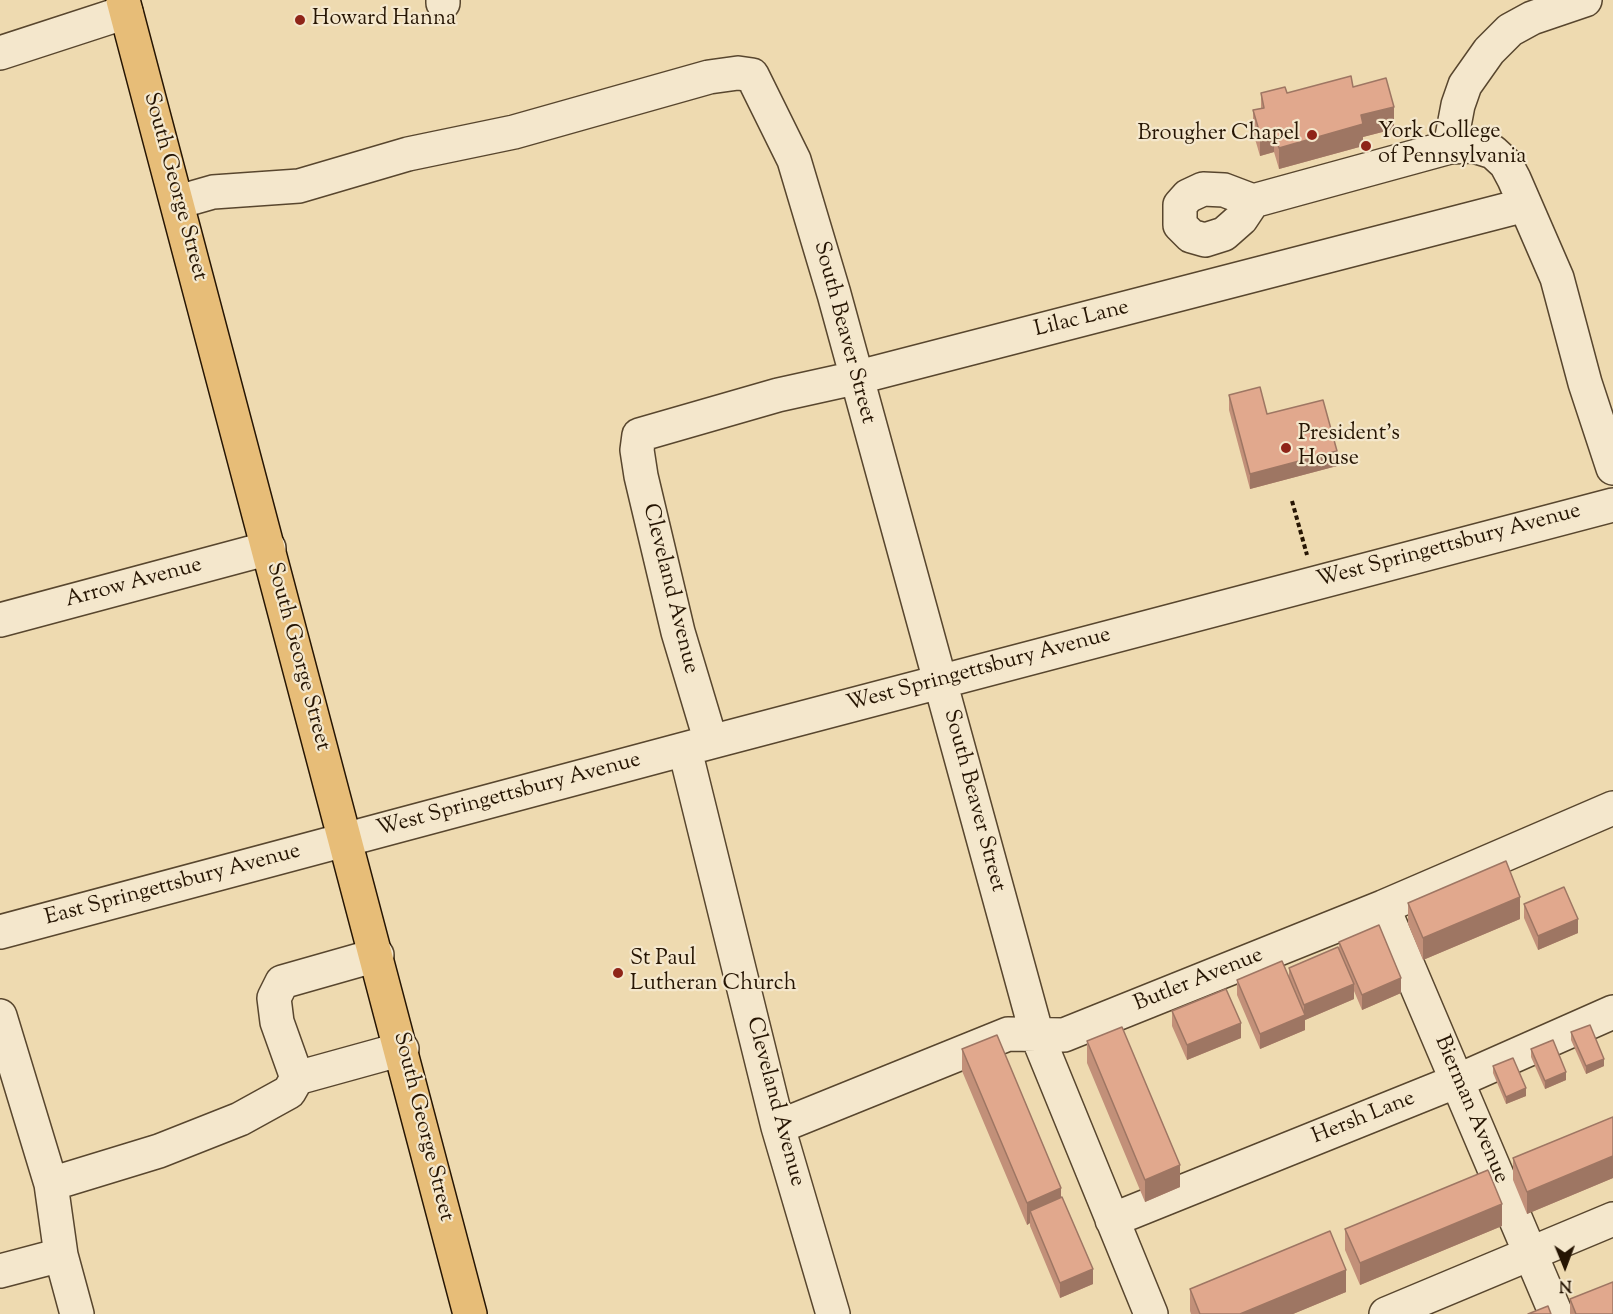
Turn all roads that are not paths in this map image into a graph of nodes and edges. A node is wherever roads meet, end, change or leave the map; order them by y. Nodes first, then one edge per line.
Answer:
1 (1585, 0) edge
2 (125, 6) edge
3 (2, 46) edge
4 (1450, 147) junction
5 (1253, 201) dead end
6 (178, 202) junction
7 (1525, 205) junction
8 (855, 378) junction
9 (639, 435) joint
10 (1613, 468) edge
11 (1613, 505) edge
12 (269, 548) junction
13 (0, 620) edge
14 (940, 682) junction
15 (698, 746) junction
16 (1613, 808) edge
17 (345, 839) junction
18 (1383, 907) junction
19 (0, 932) edge
20 (377, 955) junction
21 (1613, 1012) edge
22 (0, 1016) edge
23 (1037, 1035) junction
24 (402, 1049) junction
25 (297, 1078) junction
26 (1457, 1081) junction
27 (778, 1127) junction
28 (51, 1184) junction
29 (1613, 1219) edge
30 (1112, 1220) junction
31 (1530, 1252) junction
32 (61, 1255) junction
33 (0, 1271) edge
34 (77, 1314) edge
35 (470, 1314) edge
36 (833, 1314) edge
37 (1151, 1314) edge
38 (1386, 1314) edge
39 (1556, 1314) edge

1 - 4 street
2 - 3 street
2 - 6 main road, South George Street
4 - 5 street
4 - 7 street
6 - 8 street, South Beaver Street
6 - 12 main road, South George Street
7 - 8 street, Lilac Lane
7 - 10 street
8 - 9 street, Lilac Lane
8 - 14 street, South Beaver Street
9 - 15 street, Cleveland Avenue
11 - 14 street, West Springettsbury Avenue
12 - 13 street, Arrow Avenue
12 - 17 main road, South George Street
14 - 15 street, West Springettsbury Avenue
14 - 23 street, South Beaver Street
15 - 17 street, West Springettsbury Avenue
15 - 27 street, Cleveland Avenue
16 - 18 street, Butler Avenue
17 - 19 street, East Springettsbury Avenue
17 - 20 main road, South George Street
18 - 23 street, Butler Avenue
18 - 26 street, Bierman Avenue
20 - 24 main road, South George Street
20 - 25 street
21 - 26 street, Hersh Lane
22 - 28 street
23 - 27 street, Butler Avenue
23 - 30 street, South Beaver Street
24 - 25 street
24 - 35 main road, South George Street
25 - 28 street
26 - 30 street, Hersh Lane
26 - 31 street, Bierman Avenue
27 - 36 street, Cleveland Avenue
28 - 32 street
29 - 31 street
30 - 37 street, South Beaver Street
31 - 38 street
31 - 39 street, Bierman Avenue
32 - 33 street
32 - 34 street

